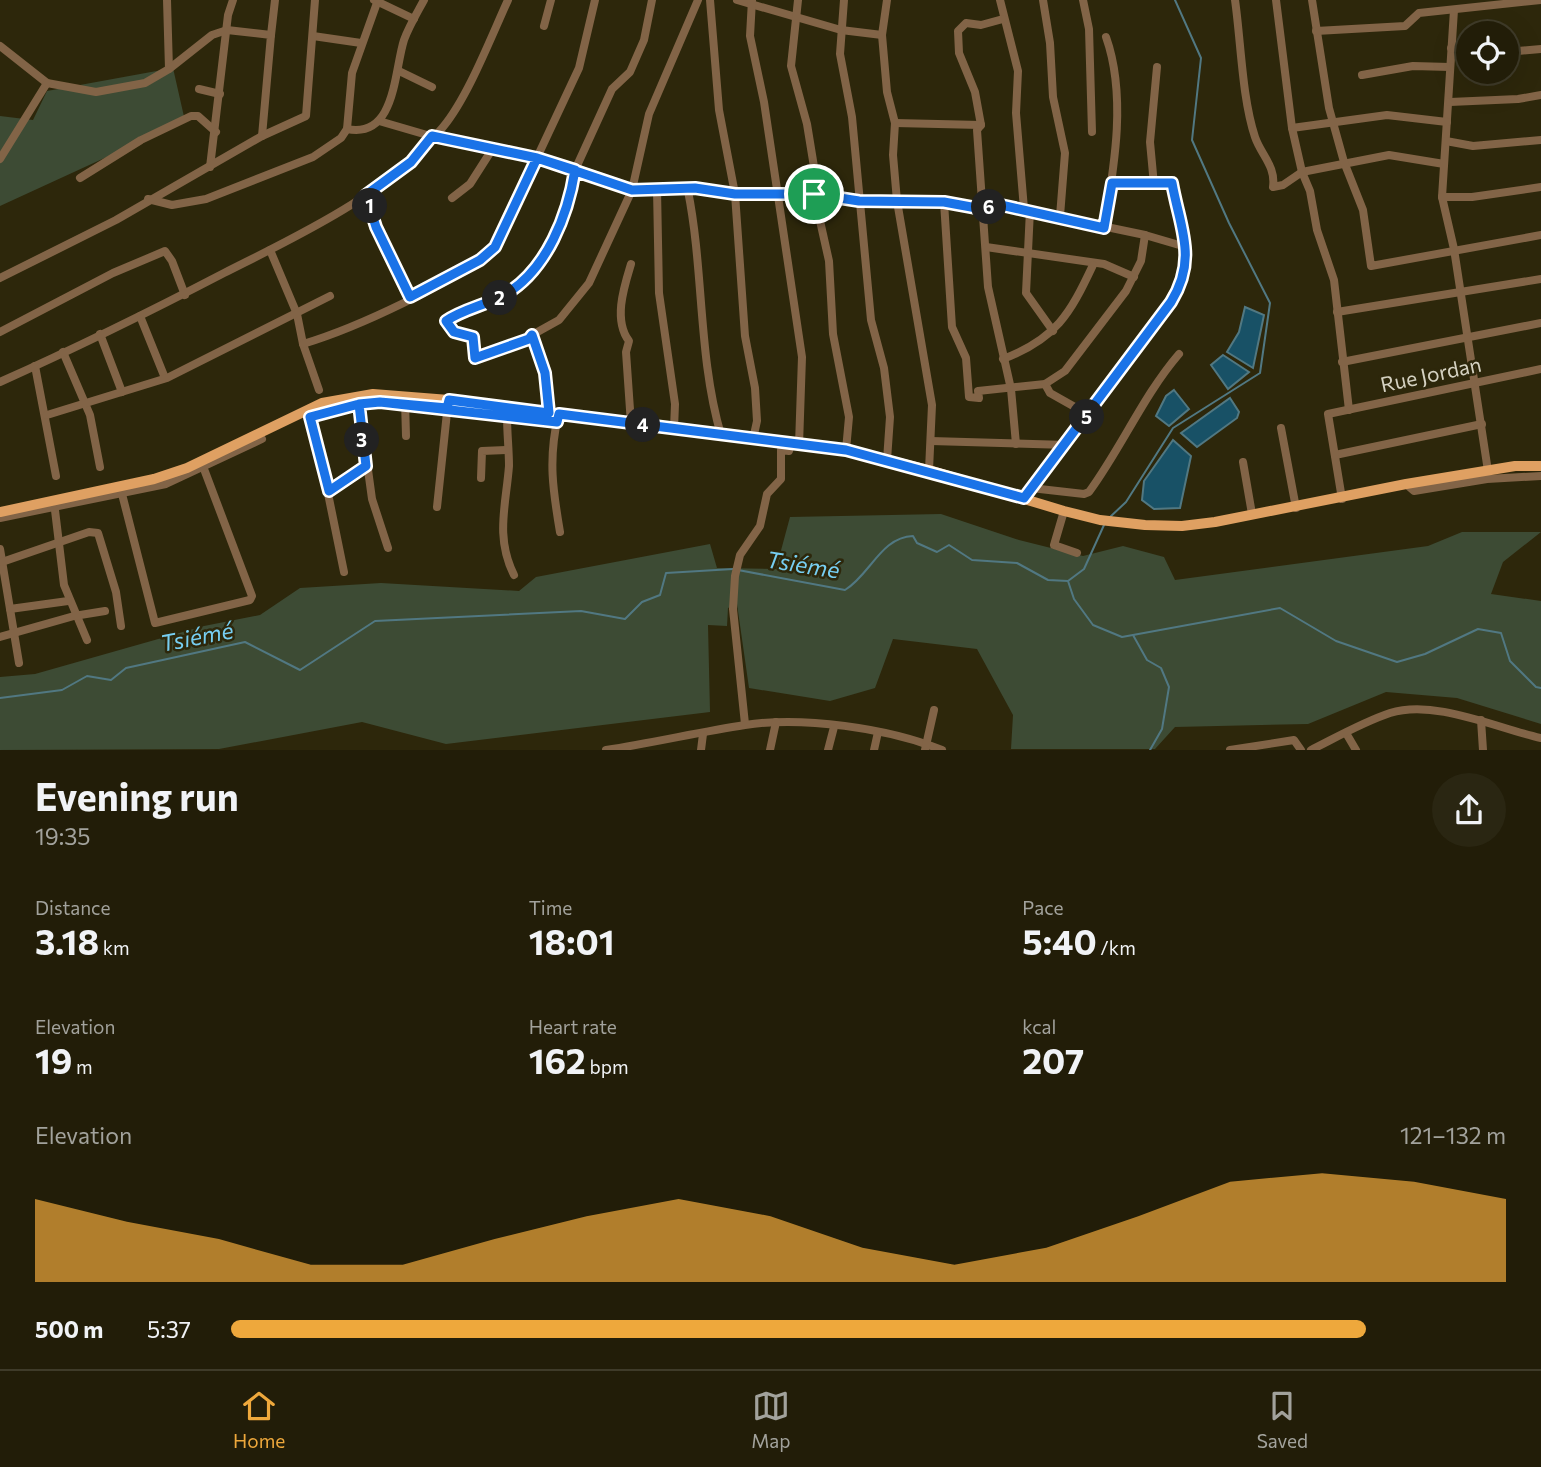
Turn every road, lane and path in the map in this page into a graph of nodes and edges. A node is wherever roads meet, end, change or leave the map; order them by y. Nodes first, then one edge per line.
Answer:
1 (167, 0) edge
2 (232, 0) edge
3 (275, 0) edge
4 (315, 0) edge
5 (376, 0) edge
6 (424, 0) edge
7 (508, 0) edge
8 (551, 0) edge
9 (595, 0) edge
10 (652, 0) edge
11 (698, 0) edge
12 (710, 0) edge
13 (737, 0) edge
14 (798, 0) edge
15 (844, 0) edge
16 (887, 0) edge
17 (1000, 0) edge
18 (1043, 0) edge
19 (1083, 0) edge
20 (1235, 0) edge
21 (1276, 0) edge
22 (1312, 0) edge
23 (1541, 0) edge
24 (752, 2) edge
25 (1499, 3) edge
26 (1454, 10) junction
27 (795, 17) junction
28 (414, 19) junction
29 (1003, 19) junction
30 (544, 26) dead end
31 (227, 30) junction
32 (841, 30) junction
33 (1316, 31) junction
34 (271, 35) junction
35 (882, 35) junction
36 (313, 36) junction
37 (1106, 37) dead end
38 (361, 43) junction
39 (0, 46) edge
40 (1451, 48) junction
41 (1456, 49) edge
42 (1541, 49) edge
43 (1519, 51) edge
44 (1157, 67) dead end
45 (1450, 67) junction
46 (169, 69) junction
47 (399, 71) junction
48 (1362, 75) dead end
49 (47, 83) junction
50 (432, 87) dead end
51 (199, 89) dead end
52 (220, 93) junction
53 (1541, 95) edge
54 (1450, 102) junction
55 (379, 121) junction
56 (1447, 122) junction
57 (895, 123) junction
58 (1334, 123) junction
59 (981, 125) junction
60 (1292, 128) junction
61 (347, 129) junction
62 (216, 132) junction
63 (1092, 132) dead end
64 (262, 136) junction
65 (432, 136) junction
66 (1541, 140) edge
67 (1446, 141) junction
68 (493, 148) junction
69 (537, 158) junction
70 (0, 159) edge
71 (1344, 162) junction
72 (1444, 164) junction
73 (210, 167) junction
74 (575, 170) junction
75 (1302, 172) junction
76 (80, 178) dead end
77 (1112, 183) junction
78 (1154, 185) junction
79 (1541, 187) edge
80 (632, 190) junction
81 (657, 190) junction
82 (688, 191) junction
83 (735, 194) junction
84 (814, 194) junction
85 (366, 195) junction
86 (778, 196) junction
87 (1443, 197) junction
88 (452, 198) dead end
89 (148, 199) junction
90 (859, 201) junction
91 (897, 201) junction
92 (944, 202) junction
93 (982, 209) junction
94 (1027, 209) junction
95 (1060, 216) junction
96 (1104, 228) junction
97 (1146, 235) junction
98 (1541, 235) edge
99 (986, 247) junction
100 (1186, 247) junction
101 (1454, 249) junction
102 (270, 250) junction
103 (1028, 252) junction
104 (631, 264) dead end
105 (1093, 265) junction
106 (1134, 277) junction
107 (0, 278) edge
108 (1541, 279) edge
109 (1460, 293) junction
110 (185, 295) junction
111 (330, 296) dead end
112 (410, 297) junction
113 (1337, 312) junction
114 (297, 314) junction
115 (139, 316) junction
116 (1541, 323) edge
117 (0, 331) edge
118 (1053, 331) junction
119 (100, 334) junction
120 (532, 335) junction
121 (1467, 338) junction
122 (303, 344) junction
123 (63, 352) junction
124 (1180, 354) dead end
125 (1003, 359) junction
126 (1342, 362) junction
127 (35, 366) junction
128 (1541, 369) edge
129 (165, 378) junction
130 (0, 382) edge
131 (1045, 384) junction
132 (1475, 385) junction
133 (1011, 389) junction
134 (318, 390) dead end
135 (122, 392) junction
136 (406, 399) junction
137 (84, 404) junction
138 (359, 404) junction
139 (448, 404) junction
140 (1349, 411) junction
141 (47, 415) junction
142 (1089, 415) junction
143 (507, 416) junction
144 (555, 416) junction
145 (631, 424) junction
146 (1482, 424) junction
147 (1281, 428) dead end
148 (674, 429) junction
149 (721, 435) junction
150 (405, 436) dead end
151 (262, 439) dead end
152 (754, 439) junction
153 (931, 440) junction
154 (1016, 444) junction
155 (795, 445) junction
156 (1066, 445) junction
157 (506, 450) junction
158 (846, 450) junction
159 (1335, 455) junction
160 (887, 460) junction
161 (1243, 462) dead end
162 (366, 466) junction
163 (1541, 466) edge
164 (100, 467) dead end
165 (204, 469) junction
166 (929, 470) junction
167 (1488, 471) junction
168 (56, 476) dead end
169 (1541, 476) edge
170 (481, 478) dead end
171 (1406, 484) junction
172 (1031, 488) junction
173 (329, 491) junction
174 (121, 494) junction
175 (1024, 498) junction
176 (1342, 499) junction
177 (54, 503) junction
178 (437, 507) dead end
179 (1296, 508) junction
180 (1064, 511) junction
181 (0, 512) edge
182 (1252, 514) junction
183 (0, 518) edge
184 (560, 532) dead end
185 (57, 544) junction
186 (388, 548) dead end
187 (0, 549) edge
188 (1077, 553) dead end
189 (2, 562) junction
190 (344, 572) dead end
191 (514, 575) dead end
192 (3, 580) edge
193 (68, 601) junction
194 (10, 609) junction
195 (105, 611) dead end
196 (74, 615) junction
197 (121, 626) dead end
198 (15, 632) junction
199 (0, 637) edge
200 (87, 640) dead end
201 (19, 663) dead end
202 (934, 710) dead end
203 (1481, 720) junction
204 (776, 722) junction
205 (745, 724) junction
206 (834, 727) junction
207 (878, 732) junction
208 (1346, 733) junction
209 (703, 734) junction
210 (1541, 738) edge
211 (925, 746) edge
212 (607, 750) edge
213 (701, 750) edge
214 (770, 750) edge
215 (828, 750) edge
216 (874, 750) edge
217 (942, 750) edge
218 (1230, 750) edge
219 (1301, 750) edge
220 (1311, 750) edge
221 (1356, 750) edge
222 (1483, 750) edge

1 - 46 street
2 - 31 street
3 - 34 street
4 - 36 street
5 - 28 street
5 - 38 street
6 - 28 street
7 - 65 street
8 - 30 street
9 - 69 street
10 - 74 street
11 - 80 street
12 - 83 street
13 - 24 street
14 - 27 street
15 - 32 street
16 - 35 street
17 - 29 street
18 - 95 street
19 - 63 street
20 - 75 street
21 - 60 street
22 - 33 street
23 - 25 street
24 - 27 street
24 - 86 street
25 - 26 street
26 - 33 street
26 - 40 street
27 - 32 street
27 - 84 street
28 - 47 street
29 - 59 street
29 - 94 street
31 - 34 street
31 - 46 street
31 - 52 street
32 - 35 street
32 - 90 street
33 - 58 street
34 - 64 street
35 - 57 street
36 - 38 street
36 - 64 street
37 - 77 street
38 - 61 street
39 - 49 street
40 - 41 street
40 - 45 street
42 - 43 street
44 - 78 street
45 - 48 street
45 - 54 street
46 - 49 street
47 - 50 street
47 - 55 street
49 - 70 street
51 - 52 street
52 - 62 street
53 - 54 street
54 - 56 street
55 - 61 street
55 - 65 street
56 - 58 street
56 - 67 street
57 - 59 street
57 - 91 street
58 - 60 street
58 - 71 street
59 - 93 street
60 - 75 street
61 - 89 street
62 - 73 street
62 - 76 street
64 - 73 street
65 - 68 street
65 - 85 street
66 - 67 street
67 - 72 street
68 - 69 street
68 - 88 street
69 - 74 street
69 - 112 street
71 - 72 street
71 - 75 street
71 - 101 street
72 - 87 street
73 - 89 street
74 - 80 street
74 - 120 street
75 - 113 street
77 - 78 street
77 - 96 street
78 - 100 street
79 - 87 street
80 - 81 street
80 - 120 street
81 - 82 street
81 - 148 street
82 - 83 street
82 - 149 street
83 - 86 street
83 - 152 street
84 - 86 street
84 - 90 street
84 - 158 street
85 - 102 street
85 - 112 street
86 - 155 street
87 - 101 street
89 - 107 street
90 - 91 street
90 - 160 street
91 - 92 street
91 - 153 street
92 - 93 street
92 - 133 street
93 - 94 street
93 - 99 street
94 - 95 street
94 - 103 street
95 - 96 street
96 - 97 street
97 - 100 street
97 - 106 street
98 - 101 street
99 - 103 street
99 - 125 street
100 - 142 street
101 - 109 street
102 - 110 street
102 - 114 street
103 - 105 street
103 - 118 street
104 - 145 street
105 - 106 street
105 - 118 street
106 - 131 street
108 - 109 street
109 - 113 street
109 - 121 street
110 - 115 street
110 - 117 street
111 - 114 street
112 - 122 street
113 - 126 street
114 - 122 street
114 - 129 street
115 - 119 street
115 - 129 street
116 - 121 street
118 - 125 street
119 - 123 street
119 - 135 street
120 - 144 street
121 - 126 street
121 - 132 street
122 - 134 street
123 - 127 street
123 - 137 street
124 - 172 street
125 - 133 street
126 - 140 street
127 - 130 street
127 - 141 street
128 - 132 street, Rue Jordan
129 - 135 street
131 - 133 street
131 - 142 street
132 - 140 street, Rue Jordan
132 - 146 street
133 - 154 street
135 - 137 street
136 - 138 street
136 - 139 main road
136 - 150 street
136 - 177 main road
137 - 141 street
137 - 164 street
138 - 162 street
138 - 173 street
139 - 143 street
139 - 144 main road
139 - 178 street
140 - 159 street, Rue Jordan
141 - 168 street
142 - 156 street
143 - 144 street
143 - 157 street
144 - 145 main road
144 - 184 street
145 - 148 main road
146 - 159 street
146 - 167 street
147 - 179 street
148 - 149 main road
149 - 152 main road
151 - 165 street
152 - 155 main road
153 - 154 street
153 - 166 street
154 - 156 street
155 - 158 main road
155 - 205 street
156 - 172 street
157 - 170 street
157 - 191 street
158 - 160 main road
159 - 176 street
160 - 166 main road
161 - 182 street
162 - 173 street
162 - 186 street
163 - 167 main road
165 - 174 street
165 - 174 street
166 - 175 main road
167 - 171 main road
169 - 171 street
171 - 176 main road
172 - 175 street
173 - 190 street
174 - 177 street
175 - 180 main road
176 - 179 main road
177 - 181 main road
177 - 183 street
177 - 185 street
179 - 182 main road
180 - 182 main road
180 - 188 street
185 - 189 street
185 - 193 street
185 - 197 street
187 - 189 street
189 - 192 street
192 - 194 street
193 - 194 street
193 - 196 street
194 - 198 street
195 - 196 street
196 - 198 street
196 - 200 street
198 - 199 street
198 - 201 street
202 - 211 street
203 - 208 street
203 - 210 street
203 - 222 street
204 - 205 street
204 - 206 street
204 - 214 street
205 - 209 street
206 - 207 street
206 - 215 street
207 - 211 street
207 - 216 street
208 - 220 street
208 - 221 street
209 - 212 street
209 - 213 street
211 - 217 street
218 - 219 street

